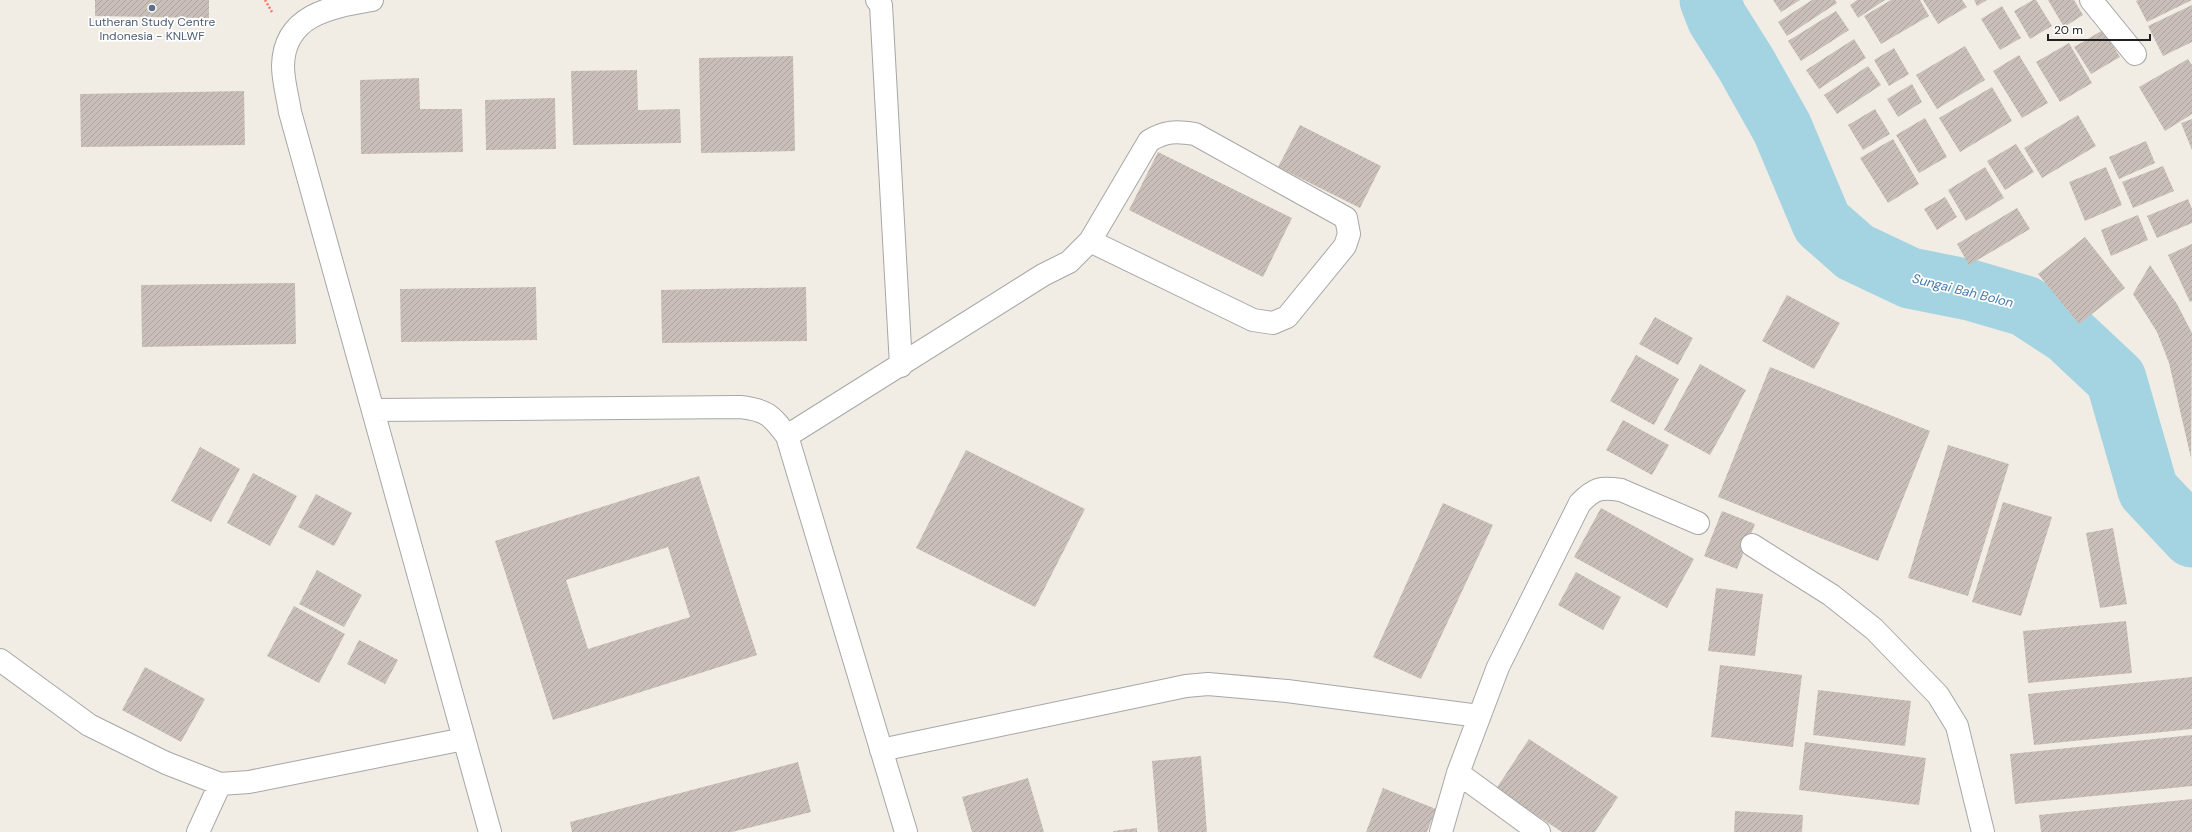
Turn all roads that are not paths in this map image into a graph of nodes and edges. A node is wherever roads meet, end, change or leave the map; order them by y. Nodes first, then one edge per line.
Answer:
1 (372, 0) edge
2 (2092, 0) edge
3 (884, 2) edge
4 (2135, 54) dead end
5 (1090, 241) junction
6 (901, 366) junction
7 (373, 410) junction
8 (787, 436) junction
9 (1698, 523) dead end
10 (1752, 545) dead end
11 (0, 660) edge
12 (1479, 716) junction
13 (464, 739) junction
14 (881, 750) junction
15 (1458, 773) junction
16 (220, 784) junction
17 (198, 832) edge
18 (490, 832) edge
19 (906, 832) edge
20 (1441, 832) edge
21 (1539, 832) edge
22 (1983, 832) edge

1 - 7 street
2 - 4 street
3 - 6 street
5 - 5 street
5 - 6 street
6 - 8 street
7 - 8 street
7 - 13 street
8 - 14 street
9 - 12 street
10 - 22 street
11 - 16 street
12 - 14 street
12 - 15 street
13 - 16 street
13 - 18 street
14 - 19 street
15 - 20 street
15 - 21 street
16 - 17 street

